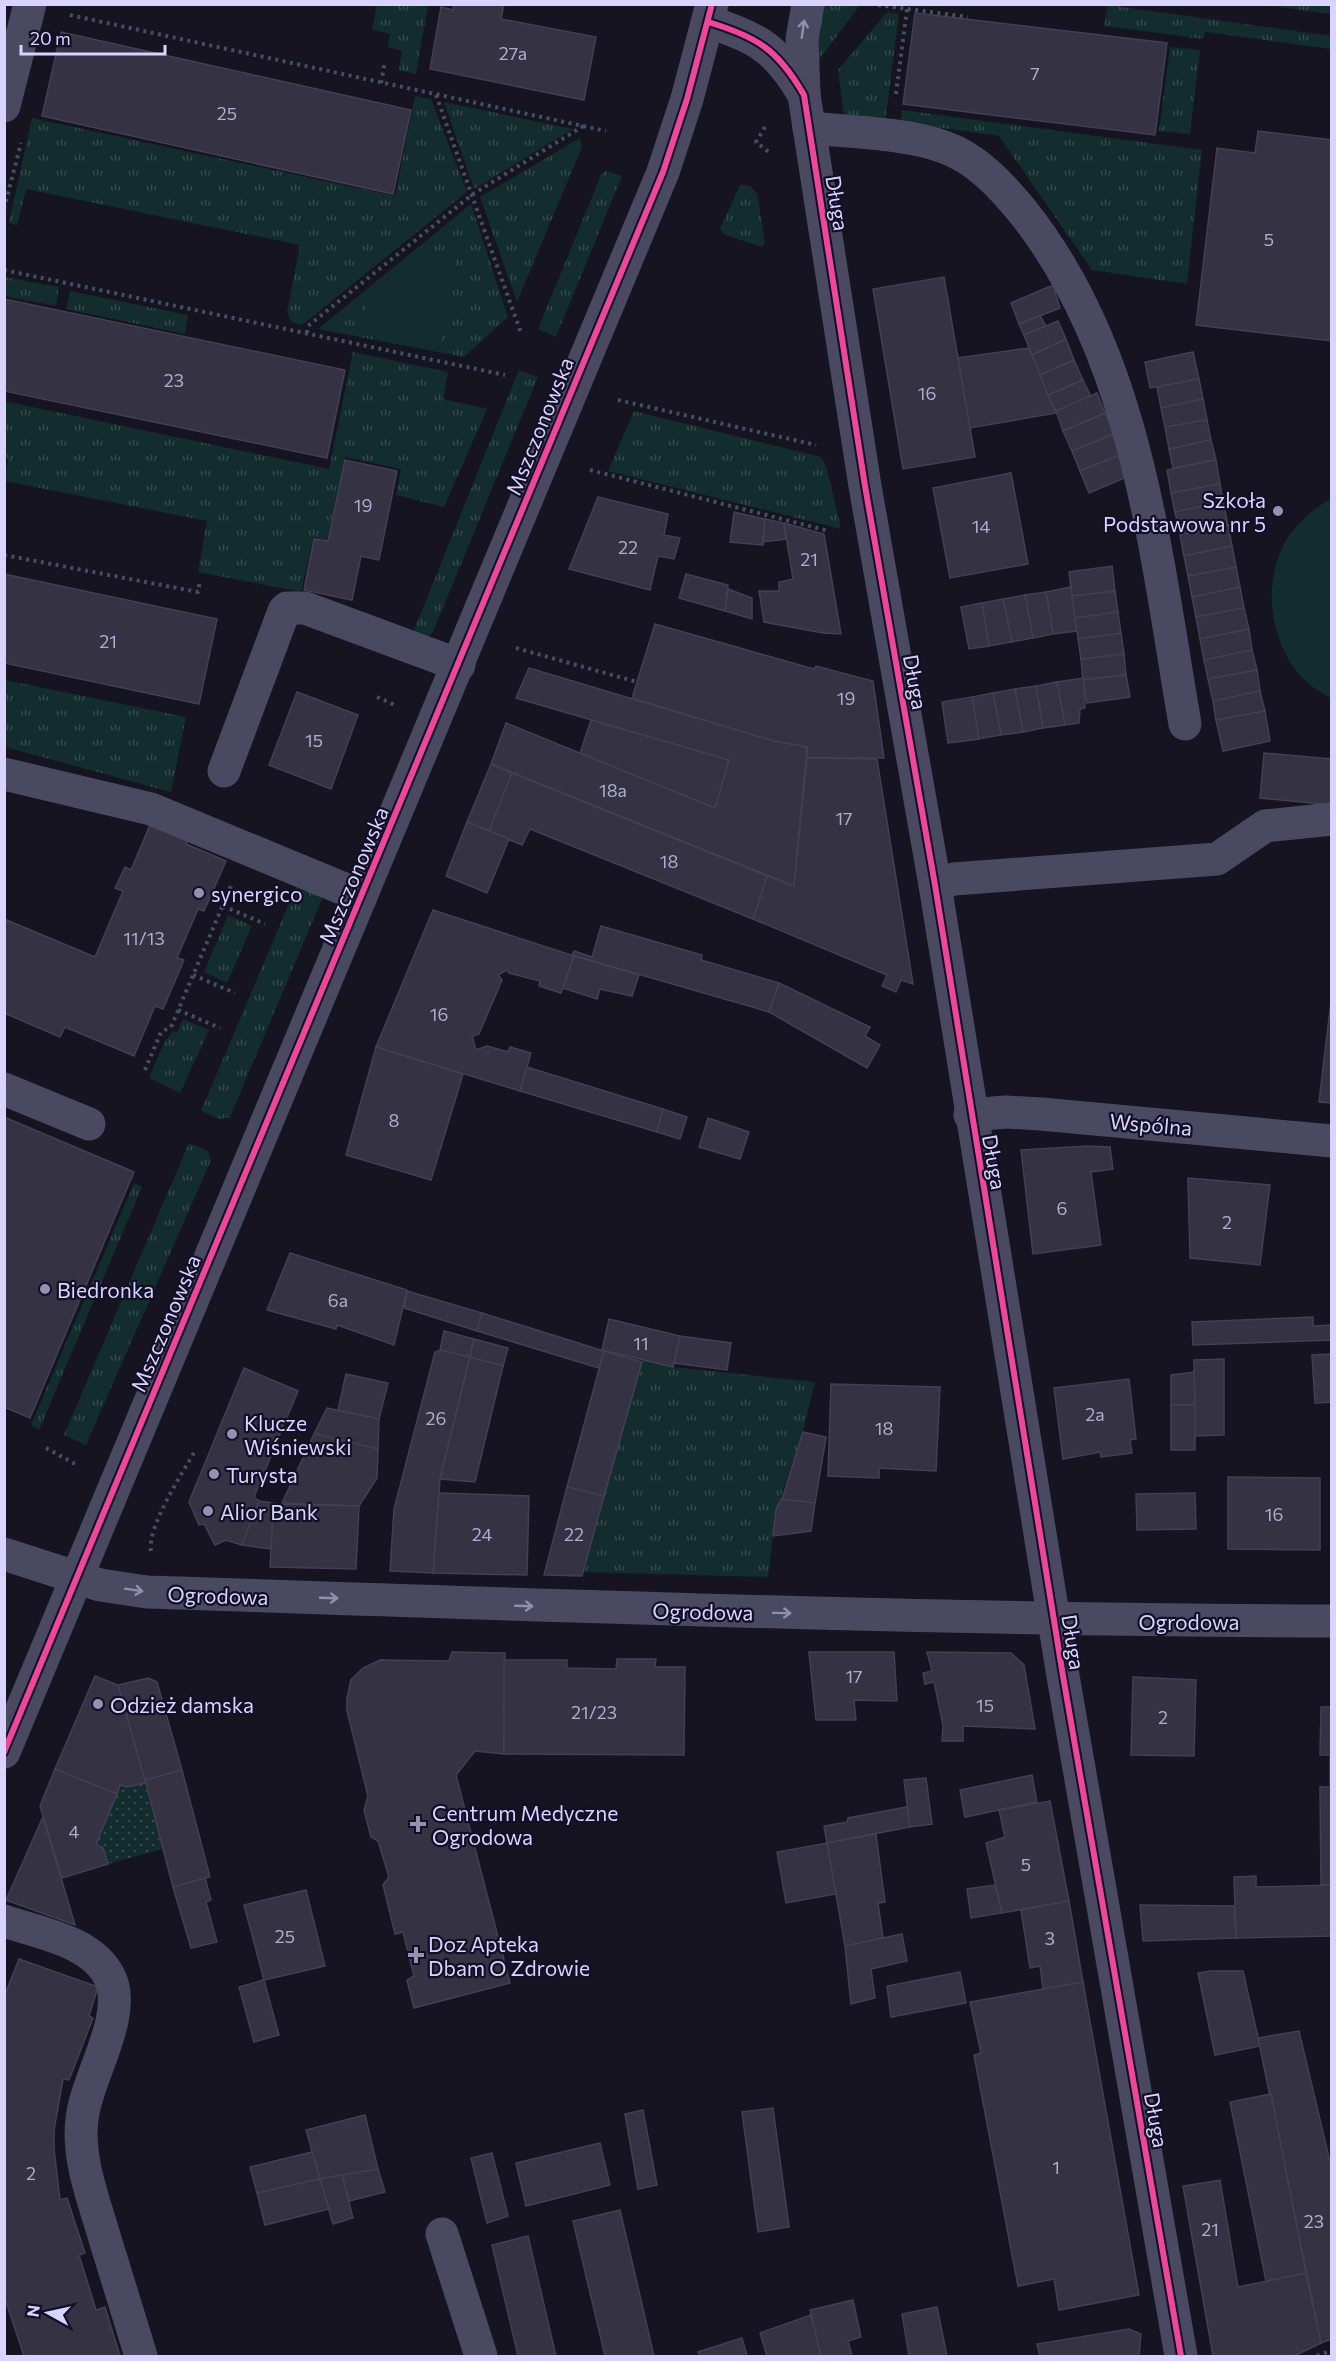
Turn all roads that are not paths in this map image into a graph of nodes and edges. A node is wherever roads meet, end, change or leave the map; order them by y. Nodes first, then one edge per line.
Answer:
1 (30, 4) edge
2 (808, 4) edge
3 (710, 13) edge
4 (804, 95) junction
5 (4, 106) edge
6 (809, 128) junction
7 (459, 665) junction
8 (1185, 724) dead end
9 (224, 771) dead end
10 (4, 774) edge
11 (1332, 819) edge
12 (935, 885) junction
13 (361, 896) junction
14 (4, 1089) edge
15 (970, 1115) junction
16 (89, 1124) dead end
17 (1332, 1141) edge
18 (4, 1554) edge
19 (78, 1577) junction
20 (1054, 1620) junction
21 (1332, 1621) edge
22 (4, 1752) edge
23 (4, 1921) edge
24 (442, 2234) dead end
25 (141, 2356) edge
26 (482, 2356) edge
27 (1181, 2356) edge

1 - 5 street
4 -> 2 street
3 - 4 street, Długa
3 - 7 street, Mszczonowska
4 - 6 street, Długa
6 - 8 street
6 - 12 street, Długa
7 - 9 street
7 - 13 street, Mszczonowska
10 - 13 street
11 - 12 street
12 - 15 street, Długa
13 - 19 street, Mszczonowska
14 - 16 street
15 - 17 street, Wspólna
15 - 20 street, Długa
18 - 19 street, Ogrodowa
19 -> 20 street, Ogrodowa
19 - 22 street, Mszczonowska
20 - 21 street, Ogrodowa
20 - 27 street, Długa
23 - 25 street
24 - 26 street

